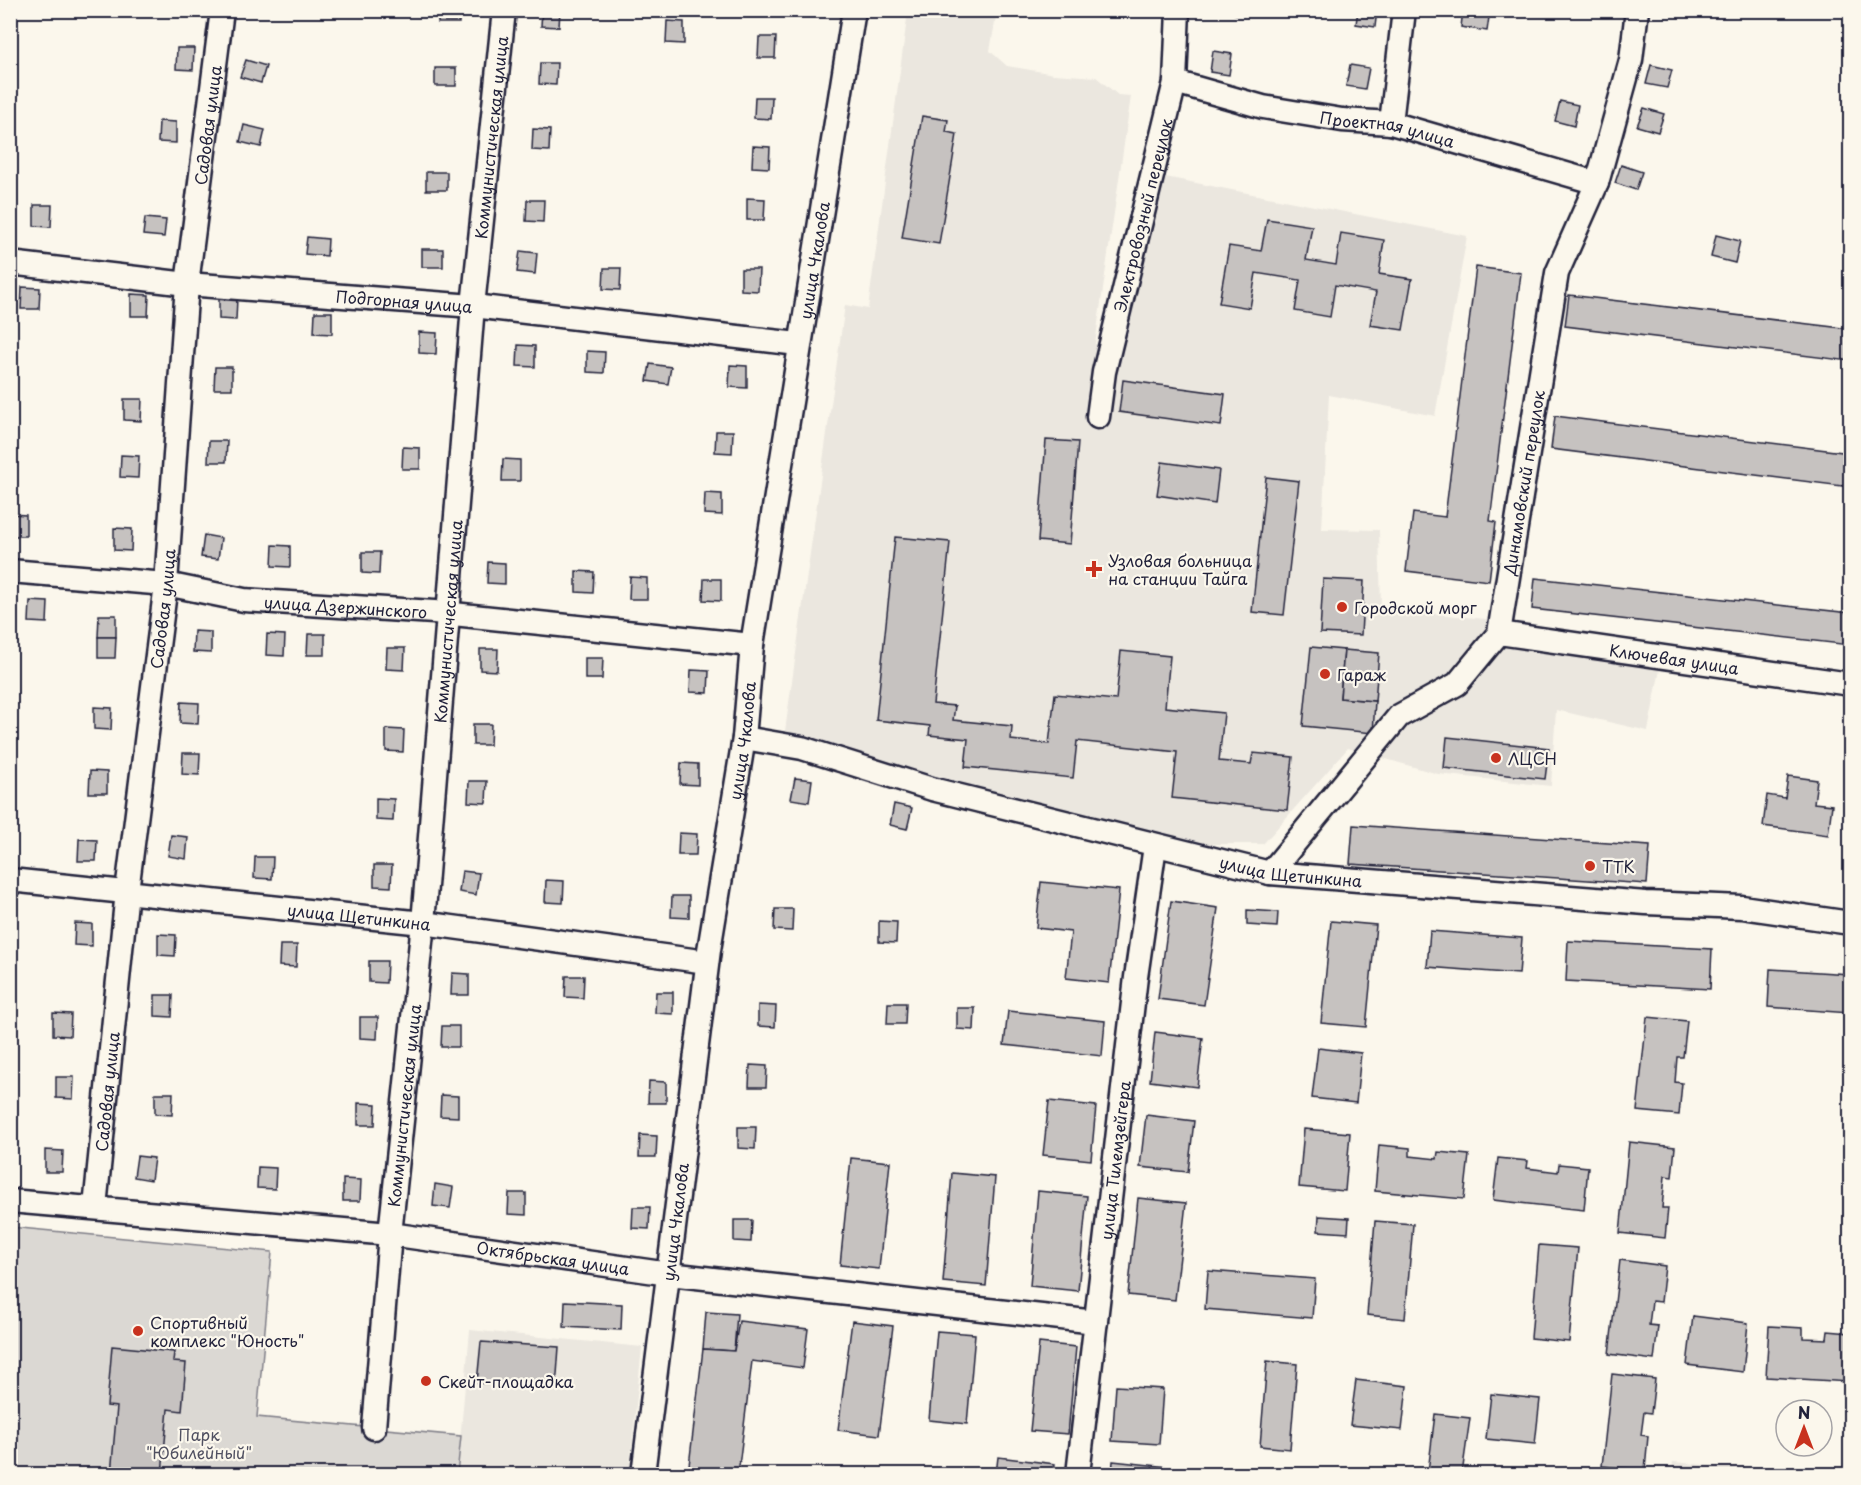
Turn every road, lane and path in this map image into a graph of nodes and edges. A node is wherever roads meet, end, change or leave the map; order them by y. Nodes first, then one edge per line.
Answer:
1 (222, 10) edge
2 (504, 10) edge
3 (854, 10) edge
4 (1178, 10) edge
5 (1404, 10) edge
6 (1637, 10) edge
7 (1175, 82) junction
8 (1391, 123) junction
9 (1597, 183) junction
10 (10, 263) edge
11 (187, 284) junction
12 (473, 306) junction
13 (798, 344) junction
14 (1098, 417) dead end
15 (10, 571) edge
16 (166, 584) junction
17 (450, 614) junction
18 (1499, 633) junction
19 (752, 645) junction
20 (1851, 684) edge
21 (744, 738) junction
22 (1155, 846) junction
23 (1270, 873) junction
24 (10, 880) edge
25 (127, 891) junction
26 (423, 923) junction
27 (1851, 923) edge
28 (707, 962) junction
29 (10, 1201) edge
30 (95, 1207) junction
31 (390, 1234) junction
32 (669, 1274) junction
33 (1095, 1322) junction
34 (374, 1428) dead end
35 (643, 1474) edge
36 (1078, 1474) edge

1 - 11 street, Садовая улица
2 - 12 street, Коммунистическая улица
3 - 13 street, улица Чкалова
4 - 7 street, Электровозный переулок
5 - 8 street
6 - 9 street, Динамовский переулок
7 - 8 street, Проектная улица
7 - 14 street, Электровозный переулок
8 - 9 street, Проектная улица
9 - 18 street, Динамовский переулок
10 - 11 street, Подгорная улица
11 - 12 street, Подгорная улица
11 - 16 street, Садовая улица
12 - 13 street, Подгорная улица
12 - 17 street, Коммунистическая улица
13 - 19 street, улица Чкалова
15 - 16 street, улица Дзержинского
16 - 17 street, улица Дзержинского
16 - 25 street, Садовая улица
17 - 19 street, улица Дзержинского
17 - 26 street, Коммунистическая улица
18 - 20 street, Ключевая улица
18 - 23 street
19 - 21 street, улица Чкалова
21 - 22 street, улица Щетинкина
21 - 28 street, улица Чкалова
22 - 23 street, улица Щетинкина
22 - 33 street, улица Тилемзейгера
23 - 27 street, улица Щетинкина
24 - 25 street, улица Щетинкина
25 - 26 street, улица Щетинкина
25 - 30 street, Садовая улица
26 - 28 street, улица Щетинкина
26 - 31 street, Коммунистическая улица
28 - 32 street, улица Чкалова
29 - 30 street, Октябрьская улица
30 - 31 street, Октябрьская улица
31 - 32 street, Октябрьская улица
31 - 34 street, Коммунистическая улица
32 - 33 street, Октябрьская улица
32 - 35 street, улица Чкалова
33 - 36 street, улица Тилемзейгера

